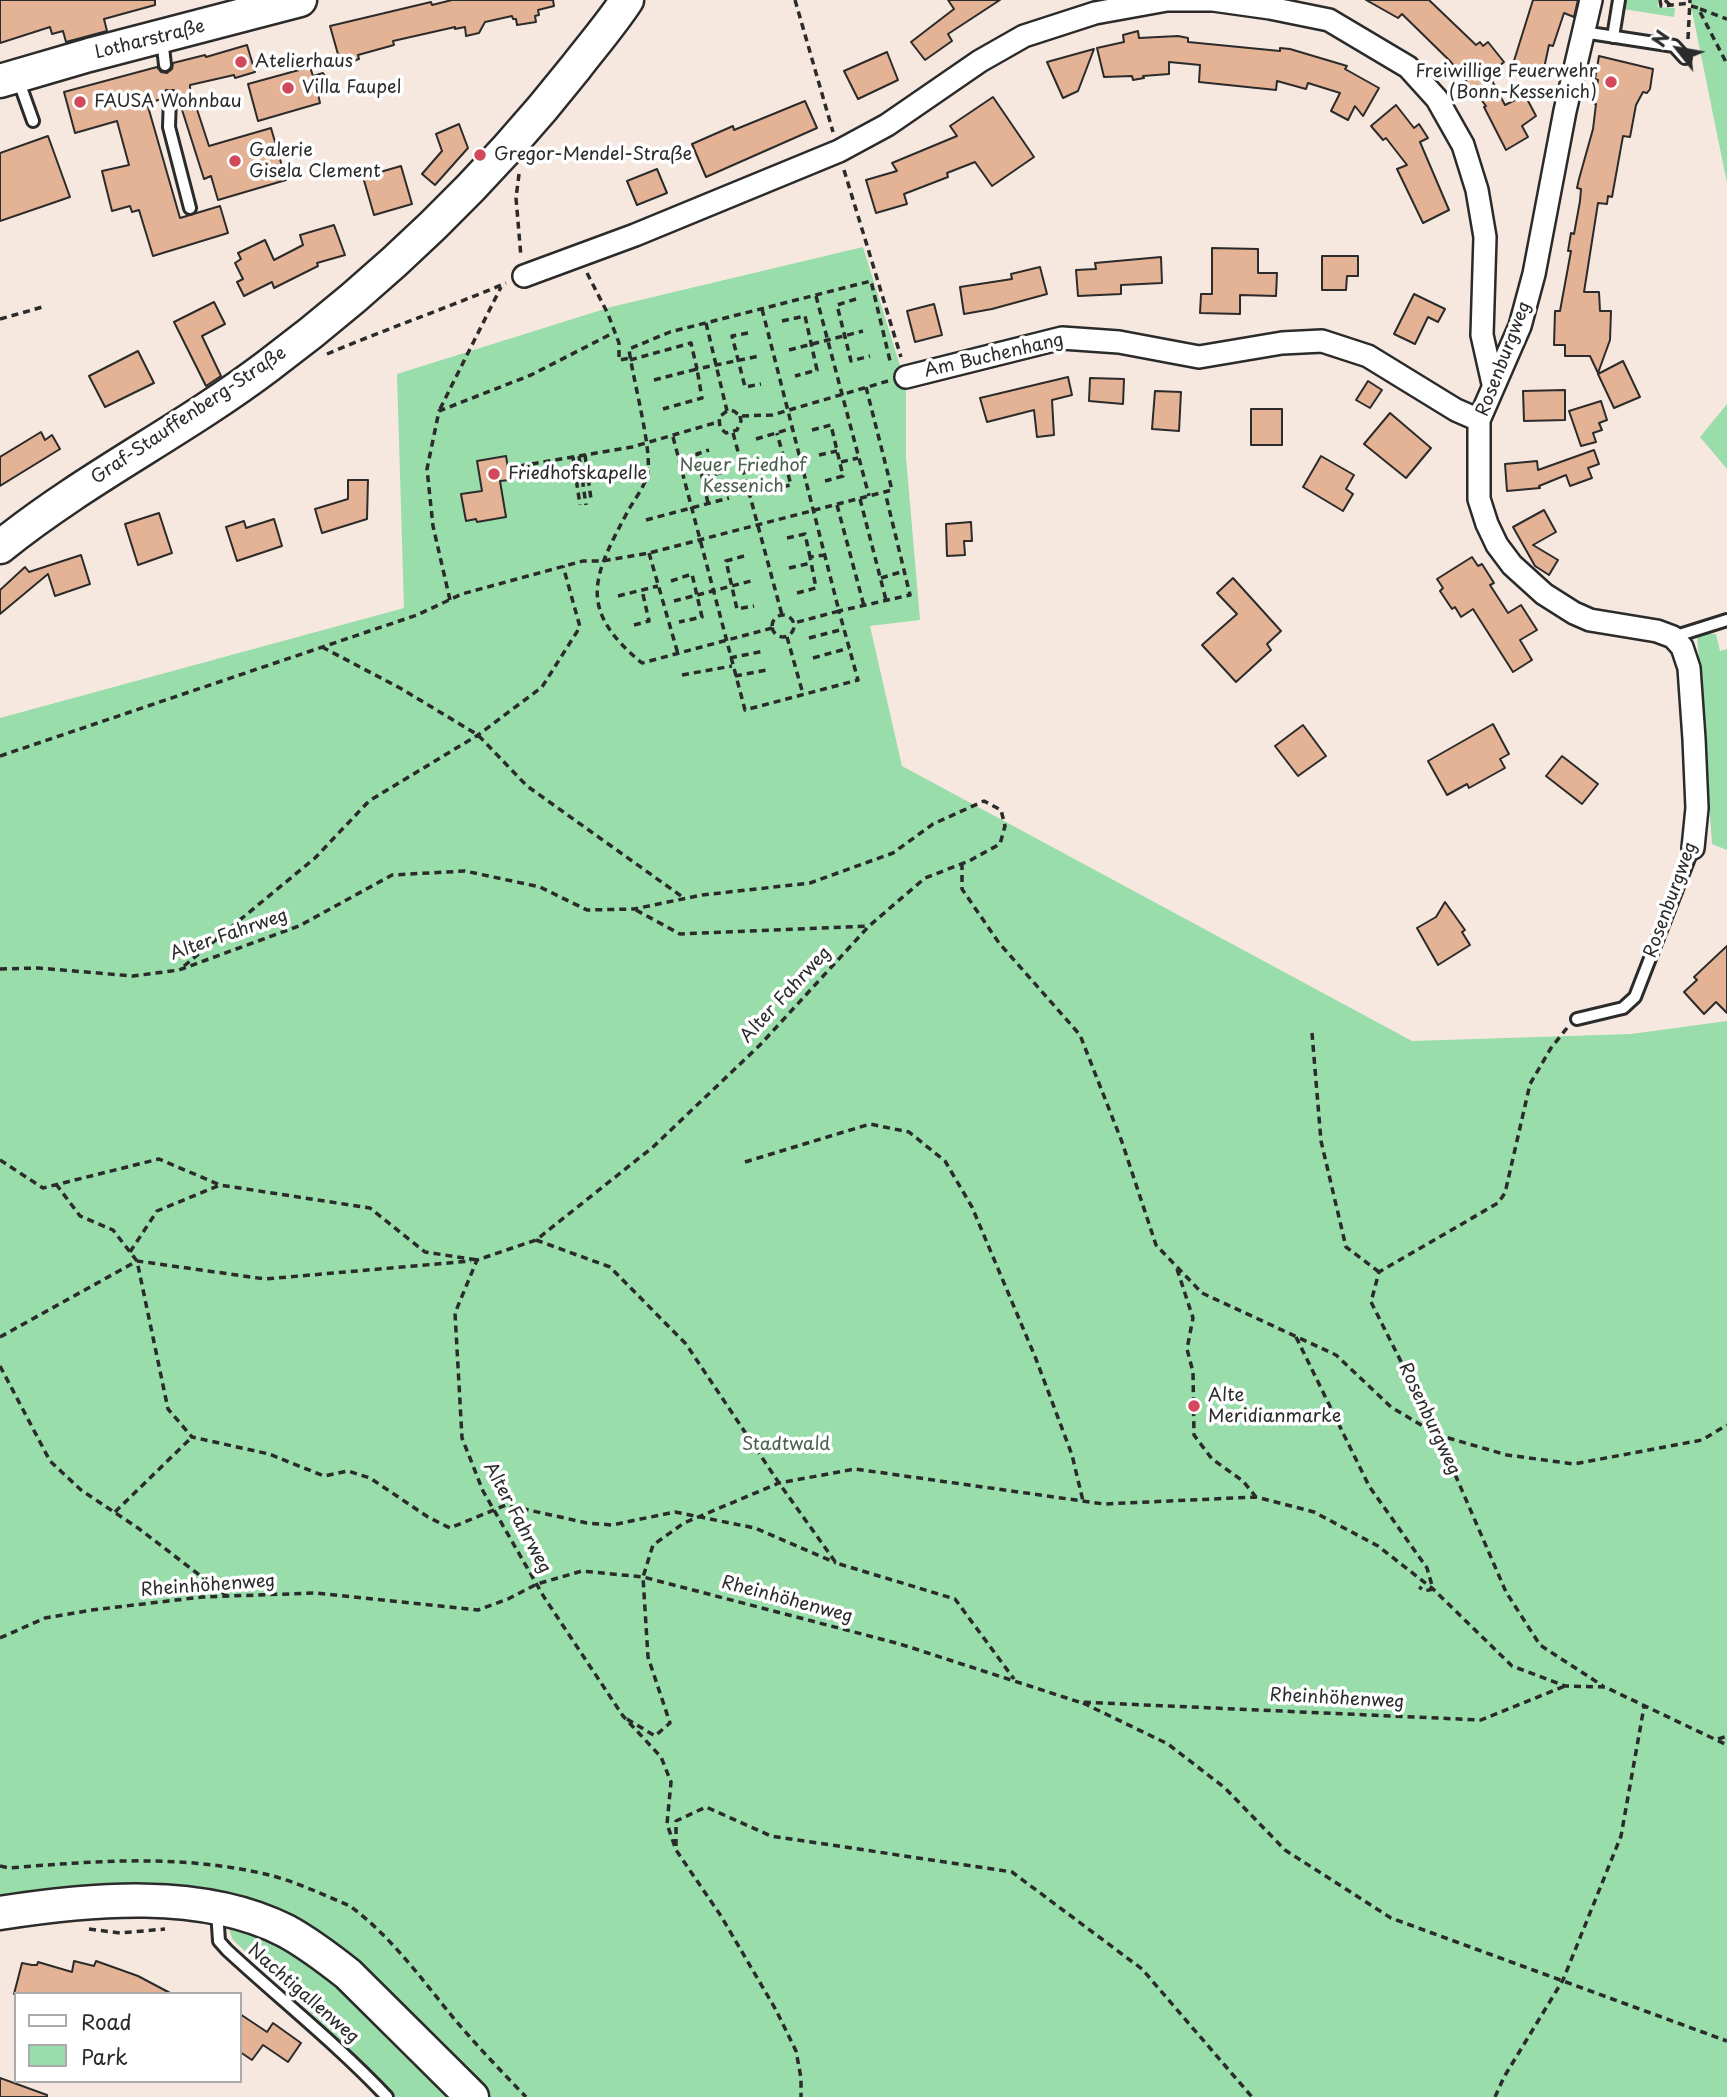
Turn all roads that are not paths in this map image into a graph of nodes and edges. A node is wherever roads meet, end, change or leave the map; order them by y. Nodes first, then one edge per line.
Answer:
1 (300, 0) edge
2 (1591, 0) edge
3 (1619, 0) edge
4 (623, 3) edge
5 (1583, 32) junction
6 (1613, 37) junction
7 (1685, 58) road end
8 (9, 79) edge
9 (170, 97) dead end
10 (33, 121) dead end
11 (190, 208) dead end
12 (524, 276) road end
13 (901, 378) road end
14 (1493, 384) junction
15 (1479, 420) junction
16 (0, 547) edge
17 (1727, 620) edge
18 (1672, 637) junction
19 (1693, 848) joint
20 (1577, 1019) road end
21 (217, 1909) junction
22 (0, 1913) edge
23 (387, 2097) edge
24 (472, 2097) edge

1 - 8 street, Lotharstraße
2 - 5 street, Rosenburgweg
3 - 6 lane
4 - 16 street, Graf-Stauffenberg-Straße
5 - 6 lane
5 - 14 street, Rosenburgweg
6 - 7 lane
8 - 10 lane
9 - 11 lane
12 - 14 street
13 - 15 street, Am Buchenhang
14 - 15 street, Rosenburgweg
15 - 18 street, Rosenburgweg
17 - 18 lane
18 - 19 street, Rosenburgweg
19 - 20 lane, Rosenburgweg
21 - 22 street
21 - 23 lane, Nachtigallenweg
21 - 24 street

